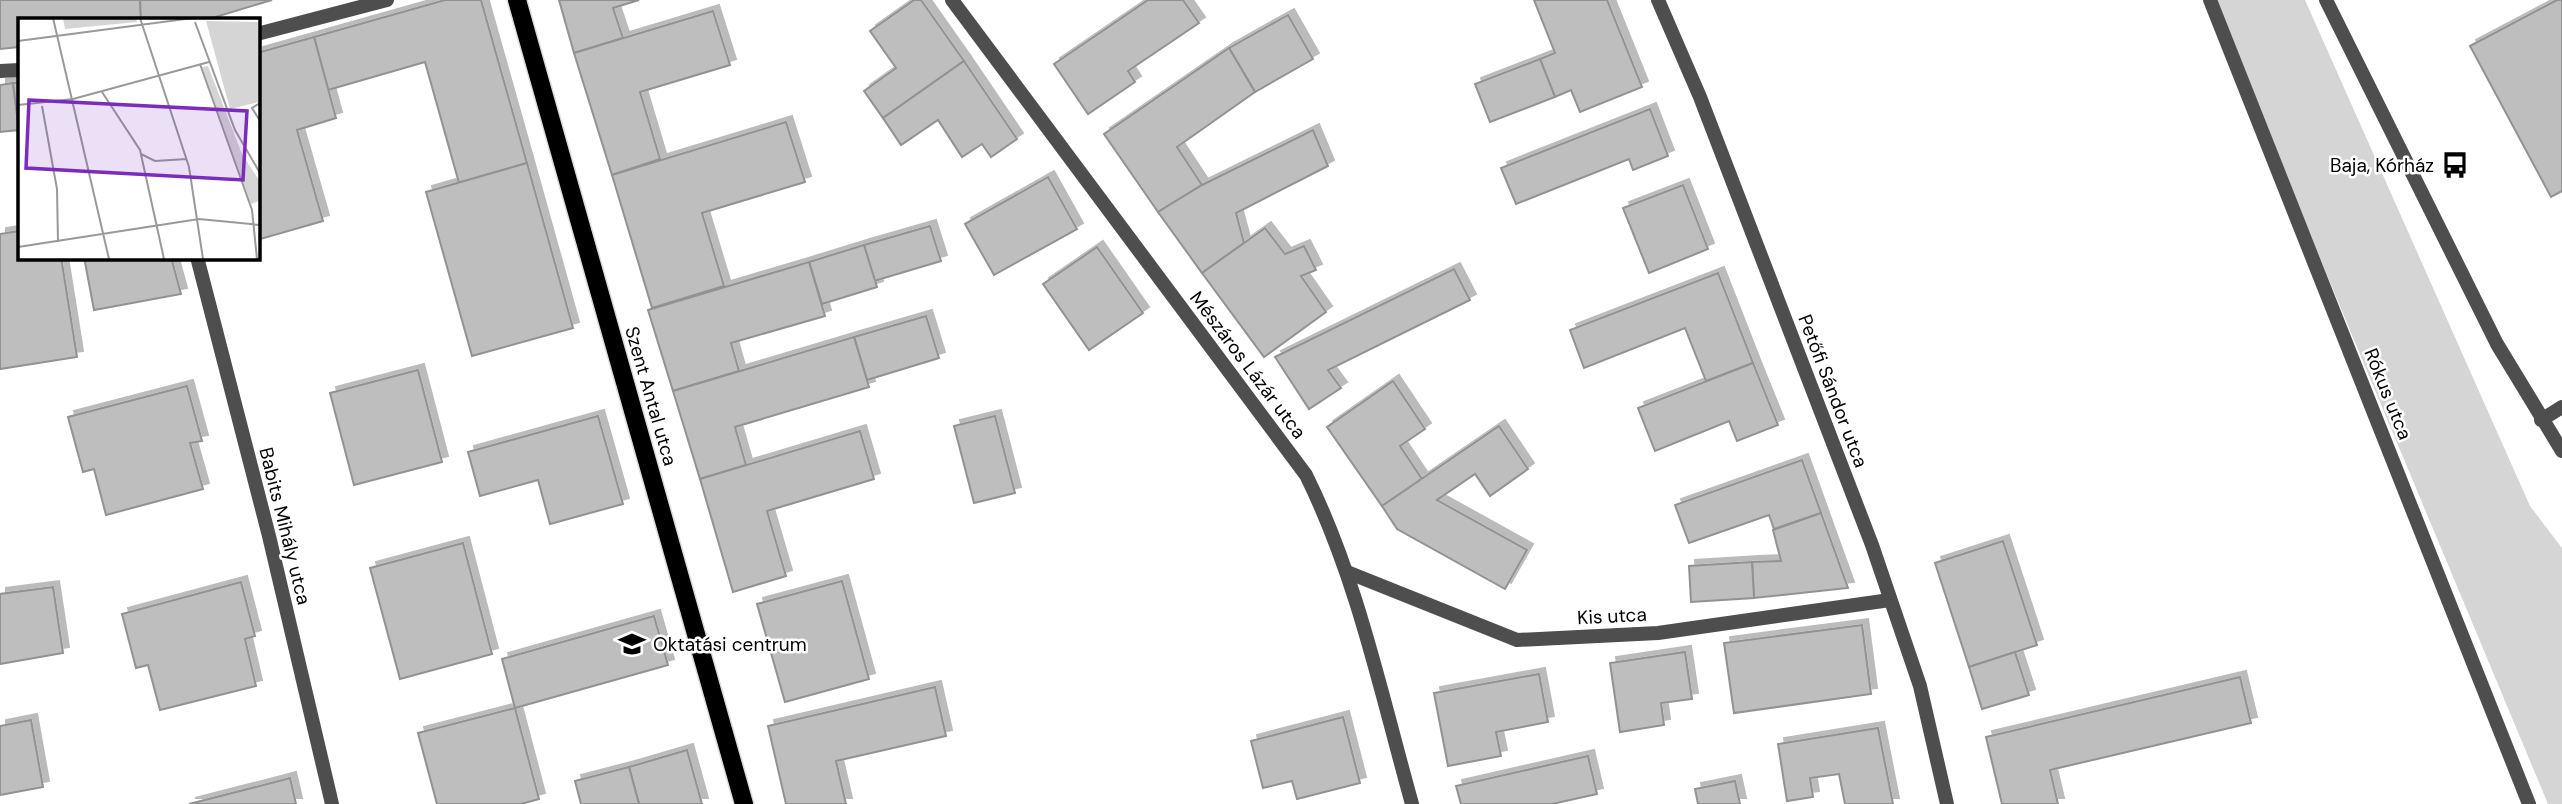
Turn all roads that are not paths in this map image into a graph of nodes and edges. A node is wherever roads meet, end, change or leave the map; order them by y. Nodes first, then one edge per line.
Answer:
1 (387, 0) edge
2 (517, 0) edge
3 (952, 0) edge
4 (1658, 0) edge
5 (2210, 0) edge
6 (2326, 0) edge
7 (259, 33) edge
8 (18, 70) edge
9 (0, 71) edge
10 (198, 259) edge
11 (2562, 407) edge
12 (2541, 420) junction
13 (2562, 451) edge
14 (1347, 572) junction
15 (1890, 600) junction
16 (332, 804) edge
17 (744, 804) edge
18 (1412, 804) edge
19 (1947, 804) edge
20 (2529, 804) edge

1 - 7 street
2 - 17 main road, Szent Antal utca
3 - 14 street, Mészáros Lázár utca
4 - 15 street, Petőfi Sándor utca
5 - 20 street, Rókus utca
6 - 12 street
8 - 9 street
10 - 16 street, Babits Mihály utca
11 - 12 street
12 - 13 street
14 - 15 street, Kis utca
14 - 18 street, Mészáros Lázár utca
15 - 19 street, Petőfi Sándor utca

